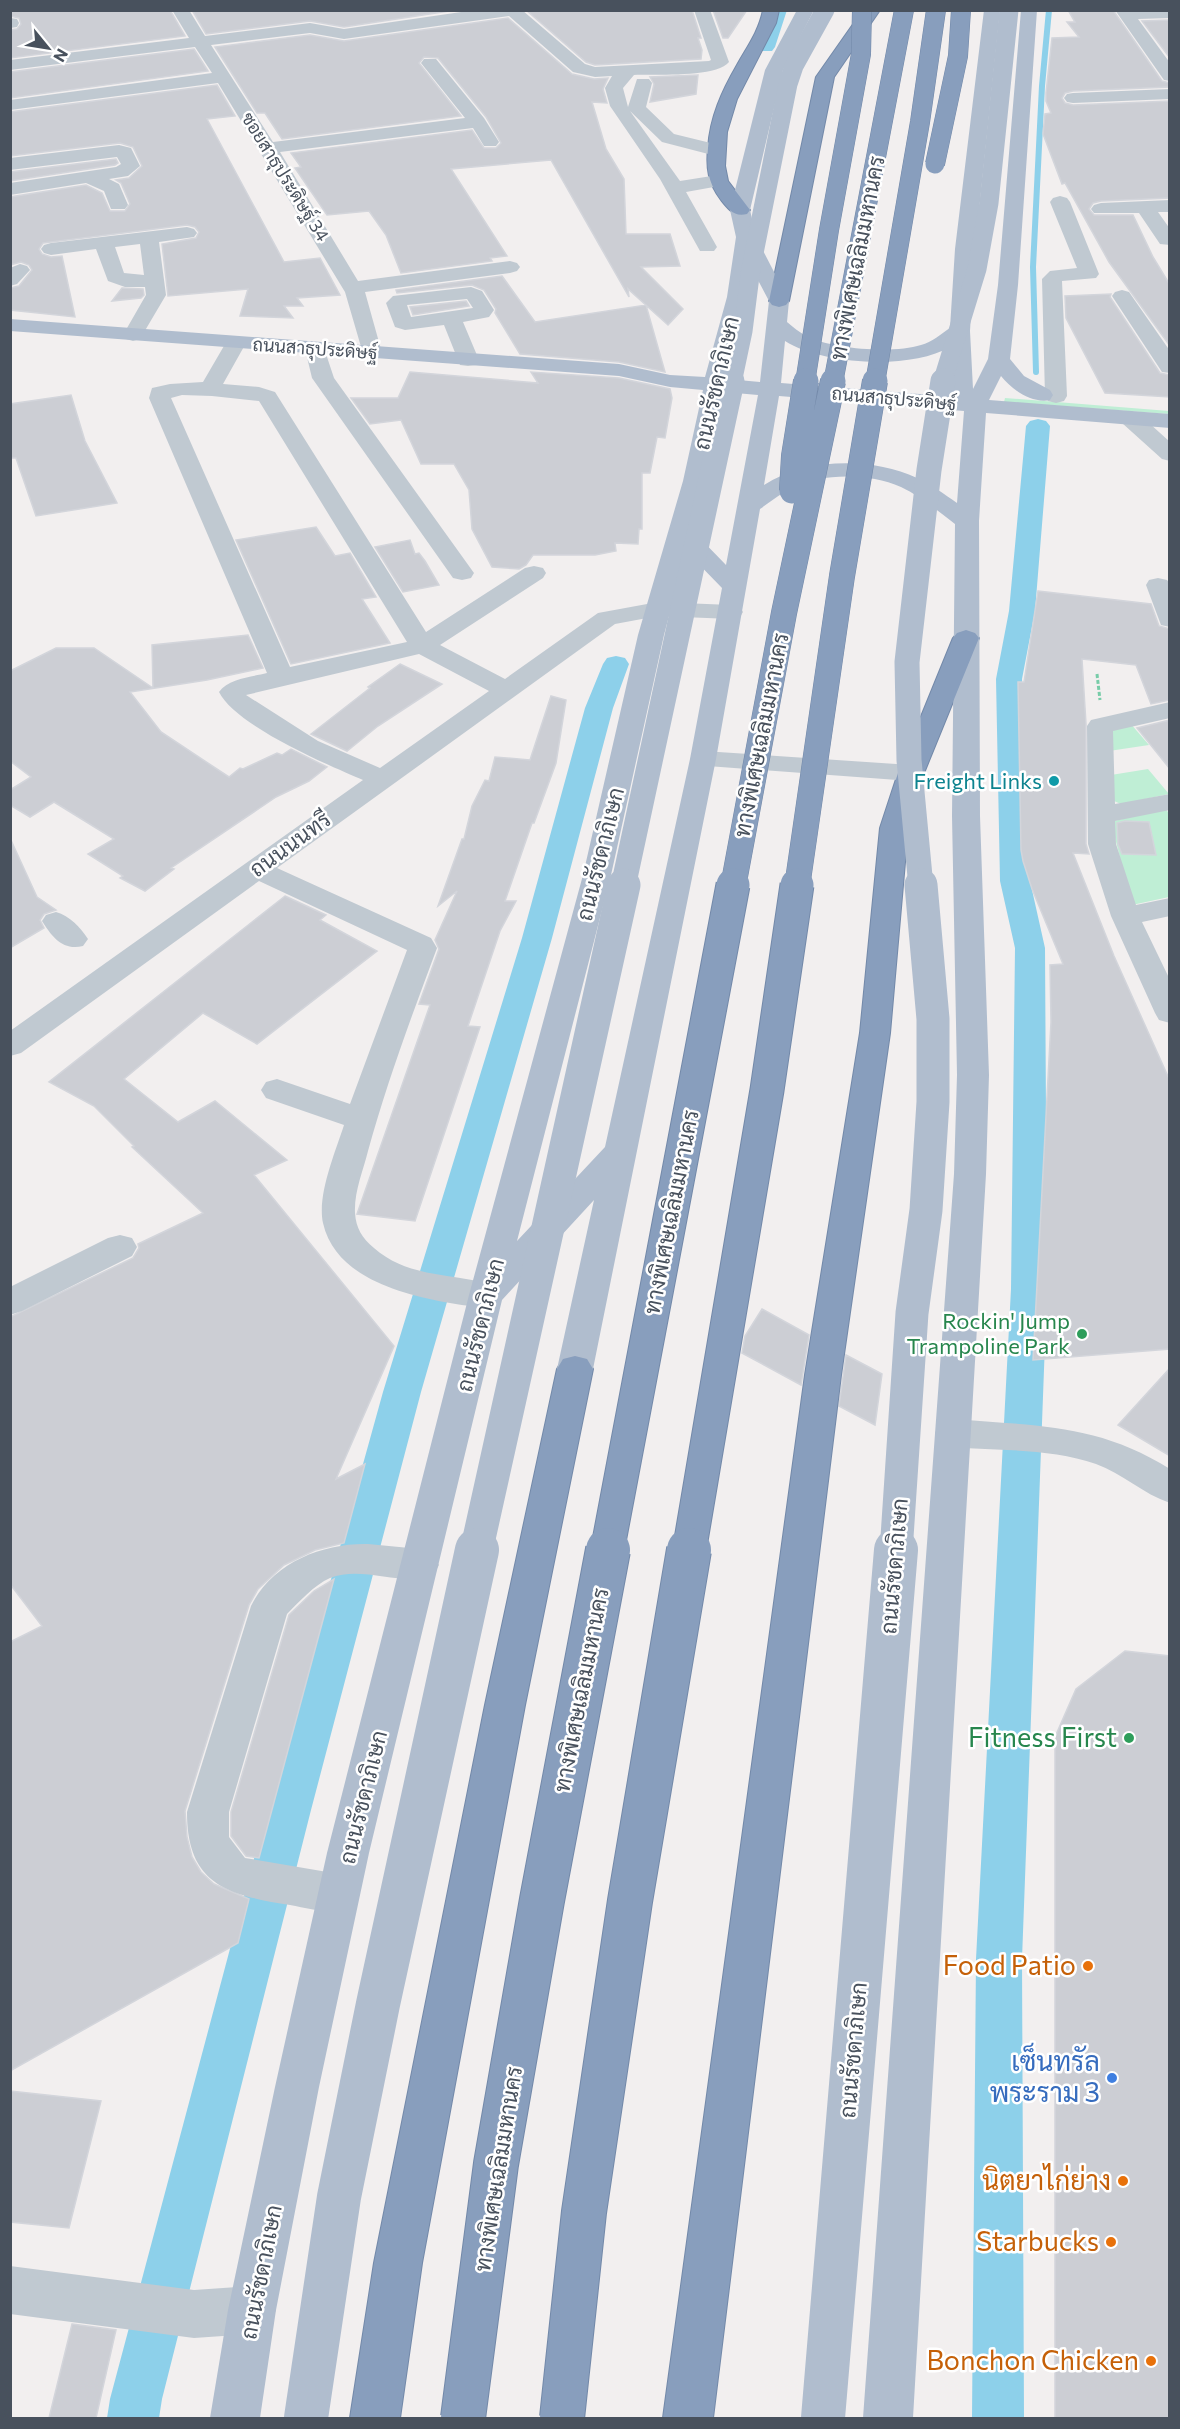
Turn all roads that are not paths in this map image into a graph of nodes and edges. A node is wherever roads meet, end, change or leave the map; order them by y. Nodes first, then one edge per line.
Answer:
1 (180, 10) edge
2 (702, 10) edge
3 (771, 10) edge
4 (806, 10) edge
5 (825, 10) edge
6 (862, 10) edge
7 (872, 10) edge
8 (904, 10) edge
9 (936, 10) edge
10 (961, 10) edge
11 (992, 10) edge
12 (1009, 10) edge
13 (1029, 10) edge
14 (508, 11) edge
15 (1125, 13) edge
16 (1170, 13) edge
17 (199, 42) junction
18 (39, 43) dead end
19 (1147, 44) junction
20 (1170, 44) edge
21 (49, 60) junction
22 (430, 63) dead end
23 (10, 65) edge
24 (628, 70) junction
25 (221, 76) junction
26 (1170, 76) edge
27 (1063, 82) dead end
28 (643, 83) dead end
29 (126, 89) junction
30 (1170, 94) edge
31 (10, 105) edge
32 (134, 106) dead end
33 (478, 122) junction
34 (490, 142) dead end
35 (268, 148) junction
36 (716, 150) junction
37 (10, 164) edge
38 (88, 177) junction
39 (718, 182) junction
40 (932, 183) dead end
41 (673, 188) junction
42 (10, 189) edge
43 (971, 194) junction
44 (1060, 202) dead end
45 (118, 205) dead end
46 (1170, 206) edge
47 (1145, 208) junction
48 (1101, 209) dead end
49 (740, 210) junction
50 (187, 233) dead end
51 (149, 237) junction
52 (746, 237) junction
53 (1167, 240) dead end
54 (104, 243) junction
55 (1011, 244) junction
56 (707, 247) dead end
57 (51, 249) dead end
58 (510, 267) dead end
59 (156, 281) junction
60 (352, 288) junction
61 (1122, 296) dead end
62 (779, 301) junction
63 (453, 319) dead end
64 (776, 323) junction
65 (10, 325) edge
66 (960, 331) junction
67 (133, 335) junction
68 (902, 338) dead end
69 (235, 343) junction
70 (316, 349) junction
71 (371, 352) junction
72 (999, 359) junction
73 (468, 360) junction
74 (1170, 367) edge
75 (710, 371) junction
76 (667, 374) junction
77 (771, 382) junction
78 (209, 390) junction
79 (973, 395) junction
80 (1050, 401) junction
81 (1170, 406) edge
82 (1131, 418) junction
83 (1170, 421) edge
84 (1170, 454) edge
85 (972, 462) junction
86 (854, 500) junction
87 (749, 506) junction
88 (967, 521) junction
89 (680, 531) junction
90 (462, 573) dead end
91 (534, 573) dead end
92 (1158, 585) dead end
93 (733, 600) junction
94 (658, 609) junction
95 (784, 613) junction
96 (1170, 620) edge
97 (651, 635) junction
98 (966, 638) junction
99 (570, 642) junction
100 (422, 646) junction
101 (282, 677) junction
102 (505, 689) junction
103 (1170, 710) edge
104 (703, 759) junction
105 (911, 773) junction
106 (382, 778) junction
107 (1170, 802) edge
108 (1101, 815) junction
109 (256, 869) junction
110 (1170, 907) edge
111 (1125, 916) junction
112 (1170, 1013) edge
113 (10, 1046) edge
114 (276, 1090) dead end
115 (360, 1119) junction
116 (620, 1152) junction
117 (120, 1247) dead end
118 (486, 1295) junction
119 (10, 1302) edge
120 (575, 1369) joint
121 (953, 1433) junction
122 (1170, 1488) edge
123 (420, 1565) junction
124 (339, 1894) junction
125 (10, 2290) edge
126 (252, 2310) junction
127 (688, 2417) edge
128 (235, 2418) edge
129 (306, 2418) edge
130 (375, 2418) edge
131 (463, 2418) edge
132 (562, 2418) edge
133 (823, 2418) edge
134 (888, 2418) edge

1 - 17 street, ซอยสาธุประดิษฐ์ 34
2 - 24 street
3 - 36 highway
4 - 49 main road, ถนนรัชดาภิเษก
5 - 129 main road, ถนนรัชดาภิเษก, bridge
6 - 95 highway, bridge
7 - 62 highway
8 - 95 highway, ทางพิเศษเฉลิมมหานคร, bridge
9 - 86 highway, ทางพิเศษเฉลิมมหานคร, bridge
10 - 40 highway, bridge
11 - 43 main road
12 - 133 main road, ถนนรัชดาภิเษก, bridge
13 - 55 main road
14 - 17 street
14 - 24 street
15 - 16 street
15 - 19 street
17 - 21 street
17 - 25 street, ซอยสาธุประดิษฐ์ 34
18 - 21 street
19 - 20 street
19 - 26 street
21 - 23 street
22 - 33 street
24 - 41 street
25 - 29 street
25 - 35 street, ซอยสาธุประดิษฐ์ 34
27 - 30 street
28 - 36 street
29 - 31 street
29 - 32 street
33 - 34 street
33 - 35 street
35 - 60 street, ซอยสาธุประดิษฐ์ 34
36 - 39 highway
37 - 38 street
38 - 42 street
38 - 45 street
39 - 41 street
39 - 49 highway
41 - 56 street
43 - 55 main road
43 - 66 main road
44 - 80 street
46 - 47 street
47 - 48 street
47 - 53 street
49 - 52 main road, ถนนรัชดาภิเษก
50 - 51 street
51 - 54 street
51 - 59 street
52 - 62 main road, ถนนรัชดาภิเษก
52 - 75 main road, ถนนรัชดาภิเษก
54 - 57 street
54 - 59 street
55 - 72 main road
58 - 60 street
59 - 67 street
60 - 71 street, ซอยสาธุประดิษฐ์ 34
61 - 74 street
62 - 64 main road, ถนนรัชดาภิเษก
63 - 73 street
64 - 66 main road
64 - 77 main road, ถนนรัชดาภิเษก
65 - 67 main road, ถนนสาธุประดิษฐ์
66 - 79 main road
67 - 69 main road, ถนนสาธุประดิษฐ์
68 - 86 highway, bridge
69 - 70 main road, ถนนสาธุประดิษฐ์
69 - 78 street
70 - 71 main road, ถนนสาธุประดิษฐ์
70 - 90 street
71 - 73 main road, ถนนสาธุประดิษฐ์
72 - 79 main road
72 - 80 main road
73 - 76 main road, ถนนสาธุประดิษฐ์
75 - 76 main road, ถนนสาธุประดิษฐ์
75 - 76 main road
75 - 77 main road, ถนนสาธุประดิษฐ์
75 - 89 main road, ถนนรัชดาภิเษก
77 - 79 main road, ถนนสาธุประดิษฐ์
77 - 87 main road, ถนนรัชดาภิเษก
78 - 100 street
78 - 101 street
79 - 80 main road, ถนนสาธุประดิษฐ์
79 - 85 main road
80 - 81 main road, ถนนสาธุประดิษฐ์
80 - 82 main road, ถนนสาธุประดิษฐ์
80 - 85 main road
82 - 83 main road, ถนนสาธุประดิษฐ์
82 - 84 street
85 - 88 main road
86 - 132 highway, ทางพิเศษเฉลิมมหานคร, bridge
87 - 88 main road
87 - 93 main road, ถนนรัชดาภิเษก
88 - 98 main road
89 - 93 main road
89 - 94 main road, ถนนรัชดาภิเษก
91 - 100 street
92 - 96 street
93 - 94 street, ถนนนนทรี
93 - 104 main road, ถนนรัชดาภิเษก
94 - 97 main road, ถนนรัชดาภิเษก
94 - 99 street, ถนนนนทรี
95 - 131 highway, ทางพิเศษเฉลิมมหานคร, bridge
97 - 99 street, ถนนนนทรี
97 - 118 main road, ถนนรัชดาภิเษก
98 - 105 highway
98 - 121 main road
99 - 102 street, ถนนนนทรี
100 - 101 street
100 - 102 street
101 - 106 street
102 - 106 street, ถนนนนทรี
103 - 108 street
104 - 105 street
104 - 116 main road, ถนนรัชดาภิเษก
105 - 127 highway
106 - 109 street, ถนนนนทรี
107 - 108 street
108 - 111 street
109 - 113 street, ถนนนนทรี
109 - 115 street
110 - 111 street
111 - 112 street
114 - 115 street
115 - 118 street
116 - 118 main road
116 - 120 main road, ถนนรัชดาภิเษก
117 - 119 street
118 - 123 main road, ถนนรัชดาภิเษก
120 - 130 highway
121 - 122 street
121 - 134 main road
123 - 124 main road, ถนนรัชดาภิเษก
123 - 124 street
124 - 126 main road, ถนนรัชดาภิเษก
125 - 126 street
126 - 128 main road, ถนนรัชดาภิเษก

